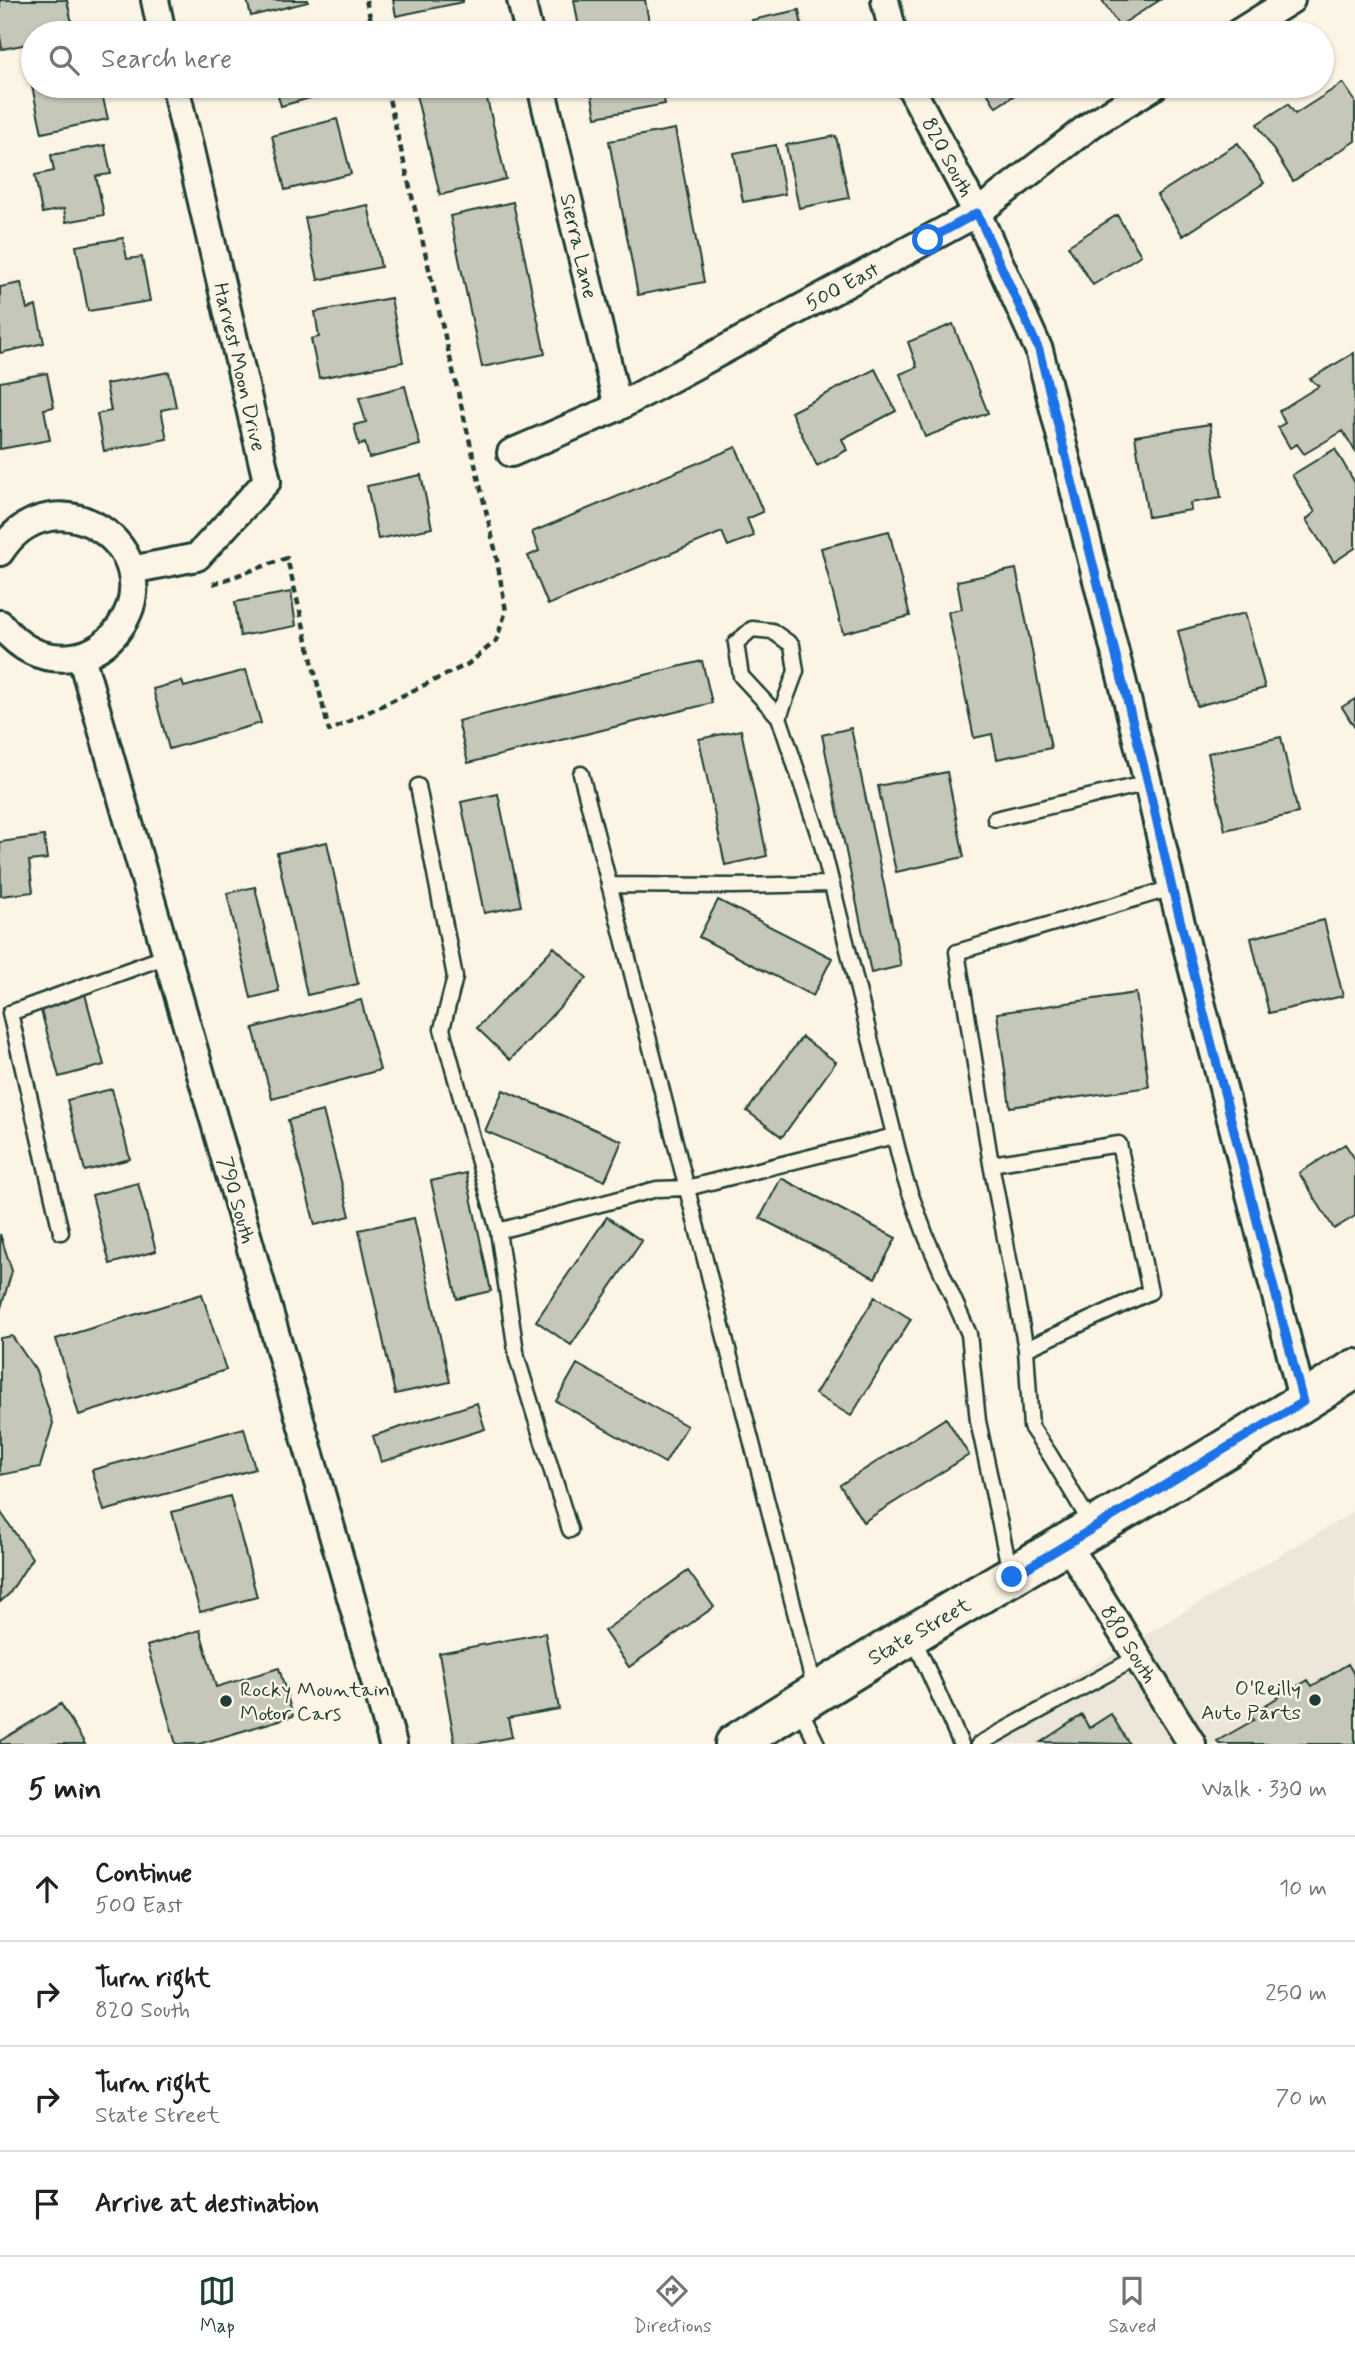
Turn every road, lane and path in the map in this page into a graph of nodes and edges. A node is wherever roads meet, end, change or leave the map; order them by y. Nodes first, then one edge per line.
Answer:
1 (155, 0) edge
2 (366, 0) edge
3 (521, 0) edge
4 (885, 0) edge
5 (1291, 0) edge
6 (159, 21) edge
7 (371, 21) edge
8 (526, 21) edge
9 (890, 21) edge
10 (1257, 21) edge
11 (178, 98) edge
12 (389, 98) edge
13 (544, 98) edge
14 (916, 98) edge
15 (1134, 98) edge
16 (977, 213) junction
17 (618, 407) junction
18 (511, 453) dead end
19 (0, 552) edge
20 (131, 570) junction
21 (205, 587) dead end
22 (0, 624) edge
23 (81, 656) junction
24 (779, 717) junction
25 (581, 774) dead end
26 (1148, 783) junction
27 (418, 786) dead end
28 (995, 819) dead end
29 (832, 884) junction
30 (609, 886) junction
31 (1172, 888) junction
32 (167, 956) junction
33 (894, 1136) junction
34 (991, 1164) junction
35 (687, 1188) junction
36 (498, 1231) junction
37 (61, 1232) dead end
38 (1027, 1349) junction
39 (1355, 1369) edge
40 (1303, 1402) junction
41 (570, 1530) dead end
42 (1080, 1536) junction
43 (1012, 1577) junction
44 (912, 1635) junction
45 (1138, 1657) junction
46 (806, 1698) junction
47 (393, 1744) edge
48 (735, 1744) edge
49 (817, 1744) edge
50 (961, 1744) edge
51 (979, 1744) edge
52 (1192, 1744) edge

1 - 6 street
2 - 7 path
3 - 8 street
4 - 9 street
5 - 10 street
11 - 20 street, Harvest Moon Drive
12 - 21 path
13 - 17 street, Sierra Lane
14 - 16 street, 820 South
15 - 16 street, 500 East
16 - 17 street, 500 East
16 - 26 street, 820 South
17 - 18 street, 500 East
19 - 20 street
20 - 23 street
22 - 23 street
23 - 32 street, 790 South
24 - 24 lane
24 - 29 lane
25 - 30 lane
26 - 28 lane
26 - 31 street, 820 South
27 - 36 lane
29 - 30 lane
29 - 33 lane
30 - 35 lane
31 - 34 lane
31 - 40 street, 820 South
32 - 37 lane
32 - 47 street, 790 South
33 - 35 lane
33 - 43 lane
34 - 38 lane
34 - 38 lane
35 - 36 lane
35 - 46 lane
36 - 41 lane
38 - 42 lane
39 - 40 main road, State Street
40 - 42 main road, State Street
42 - 43 main road, State Street
42 - 45 street, 880 South
43 - 44 main road, State Street
44 - 46 main road, State Street
44 - 50 lane
45 - 51 lane
45 - 52 street, 880 South
46 - 48 main road, State Street
46 - 49 lane

